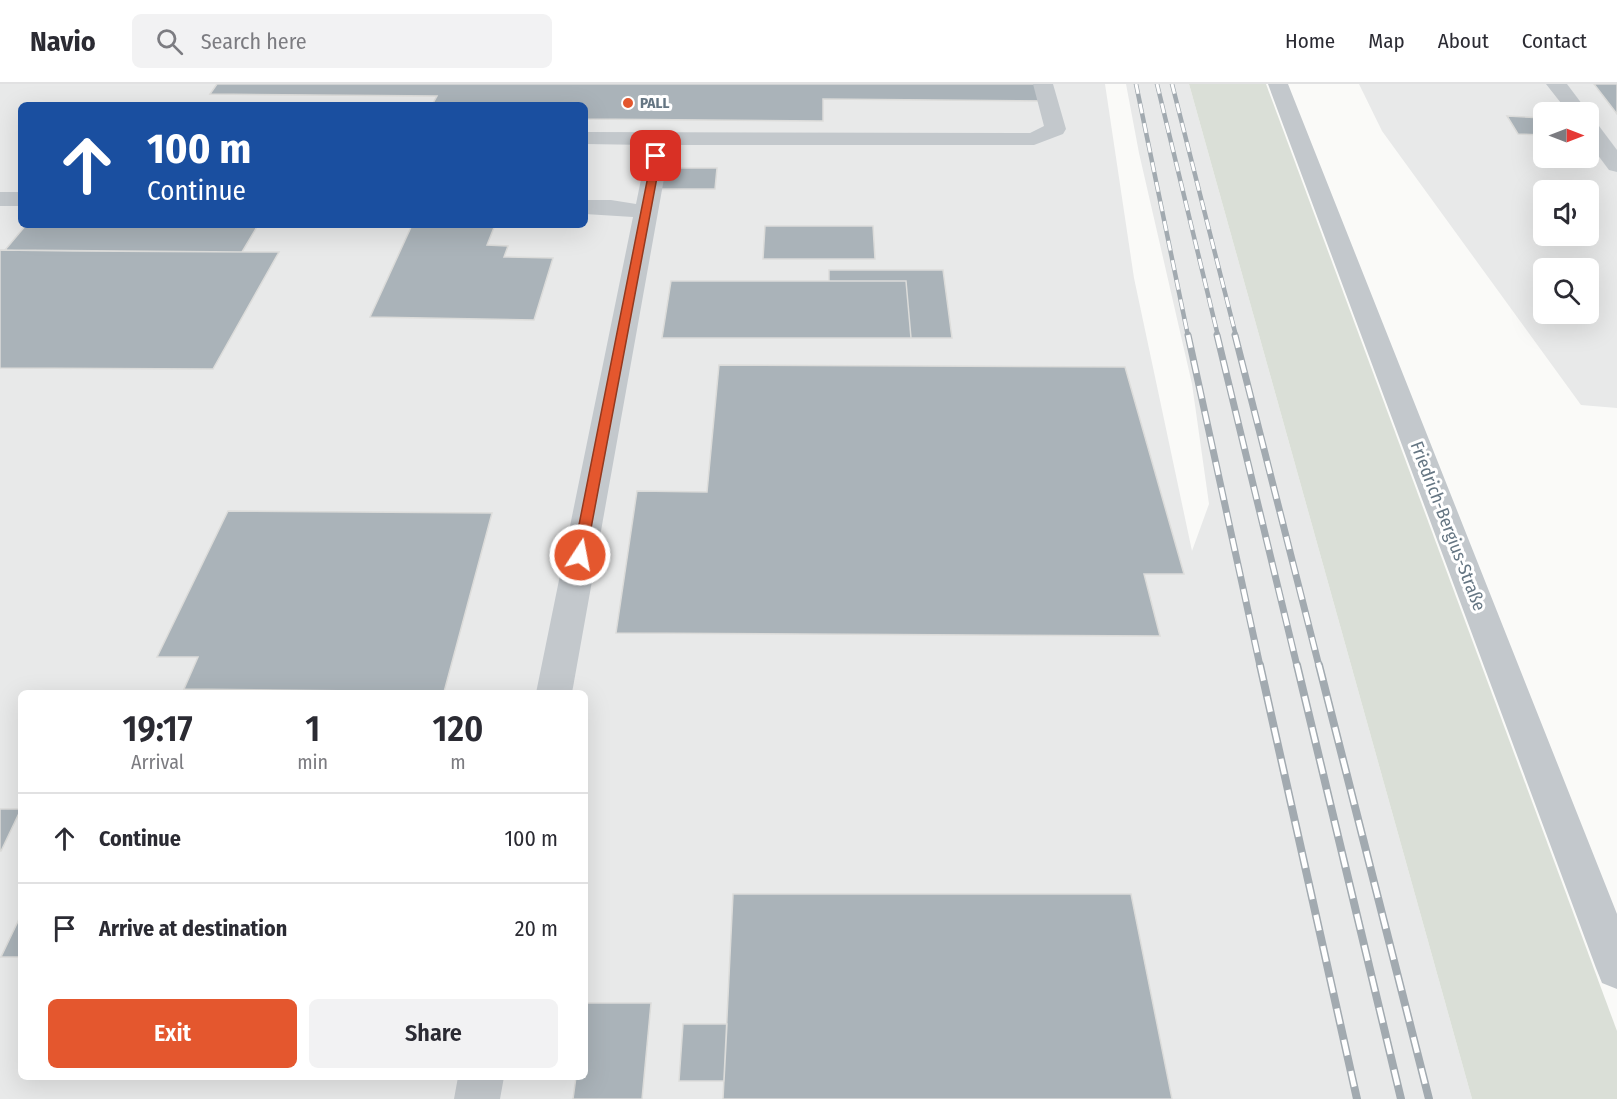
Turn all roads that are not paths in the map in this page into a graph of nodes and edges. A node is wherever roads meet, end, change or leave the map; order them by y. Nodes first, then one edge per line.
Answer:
1 (1043, 84) edge
2 (1278, 84) edge
3 (1556, 84) edge
4 (1570, 102) edge
5 (588, 138) edge
6 (660, 138) junction
7 (1599, 141) edge
8 (1616, 163) edge
9 (0, 199) edge
10 (18, 199) edge
11 (588, 207) edge
12 (645, 212) junction
13 (555, 690) edge
14 (1617, 968) edge
15 (480, 1080) edge
16 (477, 1099) edge

1 - 6 street
2 - 14 street, Friedrich-Bergius-Straße
3 - 4 street
5 - 6 street
6 - 12 street
7 - 8 street
9 - 10 street
11 - 12 street
12 - 13 street
15 - 16 street

